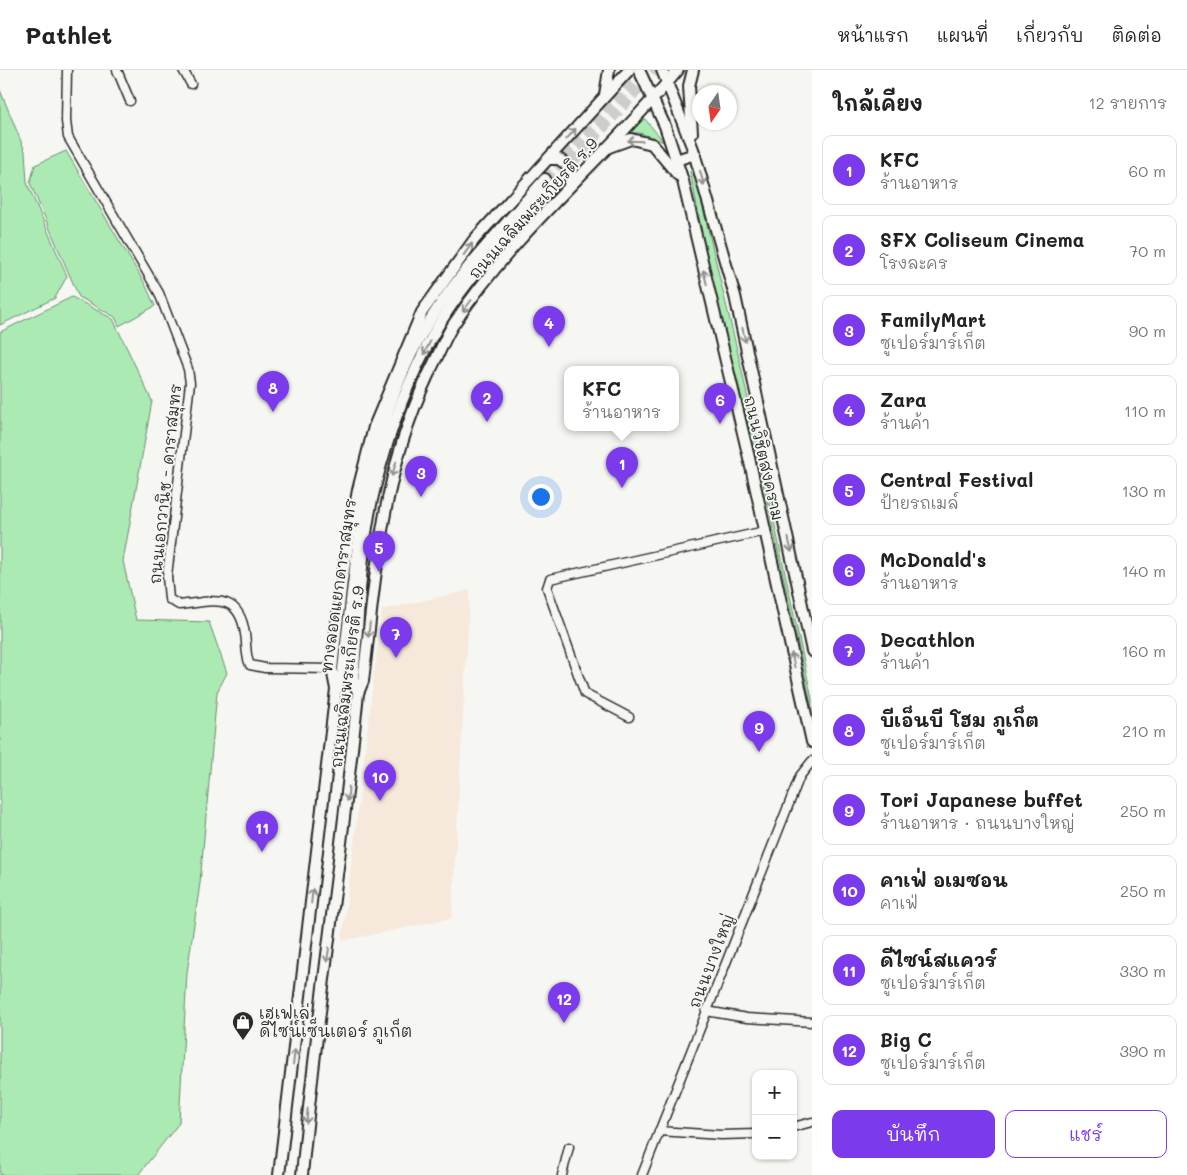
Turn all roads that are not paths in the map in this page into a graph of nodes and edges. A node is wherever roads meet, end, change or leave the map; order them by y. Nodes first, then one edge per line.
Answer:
1 (68, 70) edge
2 (117, 70) edge
3 (183, 70) edge
4 (609, 70) edge
5 (629, 70) edge
6 (638, 70) edge
7 (662, 70) edge
8 (678, 70) edge
9 (693, 70) edge
10 (668, 82) junction
11 (191, 84) dead end
12 (605, 95) junction
13 (130, 100) dead end
14 (651, 100) junction
15 (694, 151) junction
16 (549, 159) junction
17 (676, 160) junction
18 (586, 169) junction
19 (683, 182) junction
20 (569, 188) junction
21 (765, 531) junction
22 (812, 651) edge
23 (332, 669) junction
24 (336, 689) junction
25 (358, 693) junction
26 (629, 717) dead end
27 (812, 742) edge
28 (812, 761) edge
29 (706, 1011) junction
30 (812, 1022) edge
31 (812, 1122) edge
32 (797, 1126) edge
33 (659, 1131) junction
34 (752, 1134) edge
35 (569, 1147) dead end
36 (279, 1175) edge
37 (302, 1175) edge
38 (562, 1175) edge
39 (642, 1175) edge

1 - 23 street, ถนนเอกวานิช - ดาราสมุทร
2 - 13 street
3 - 11 street
4 - 12 main road
5 - 12 main road, ถนนเฉลิมพระเกียรติ ร.9
6 - 14 main road, ถนนวิชิตสงคราม
7 - 10 main road, ถนนวิชิตสงคราม
8 - 10 main road, ถนนเฉลิมพระเกียรติ ร.9
9 - 15 main road
10 - 14 main road, ถนนเฉลิมพระเกียรติ ร.9
10 - 15 main road, ถนนวิชิตสงคราม
16 -> 12 main road, ถนนเฉลิมพระเกียรติ ร.9
14 - 17 main road, ถนนวิชิตสงคราม
14 - 18 main road, ถนนเฉลิมพระเกียรติ ร.9
15 - 17 main road
15 -> 22 main road, ถนนวิชิตสงคราม
16 - 20 main road
23 -> 16 main road, ถนนเฉลิมพระเกียรติ ร.9
17 - 19 main road, ถนนวิชิตสงคราม
19 -> 18 main road
18 - 20 main road, ถนนเฉลิมพระเกียรติ ร.9
21 -> 19 main road, ถนนวิชิตสงคราม
20 -> 25 main road, ถนนเฉลิมพระเกียรติ ร.9
21 - 26 street
27 -> 21 main road, ถนนวิชิตสงคราม
23 - 24 main road, ถนนเฉลิมพระเกียรติ ร.9
24 -> 25 main road, ทางลอดแยกดาราสมุทร
36 -> 24 main road, ถนนเฉลิมพระเกียรติ ร.9
25 -> 37 main road, ถนนเฉลิมพระเกียรติ ร.9
28 - 29 street, ถนนบางใหญ่
29 - 30 street
29 - 33 street, ถนนบางใหญ่
31 - 32 street
33 - 34 street
33 - 39 street, ถนนบางใหญ่
35 - 38 street

